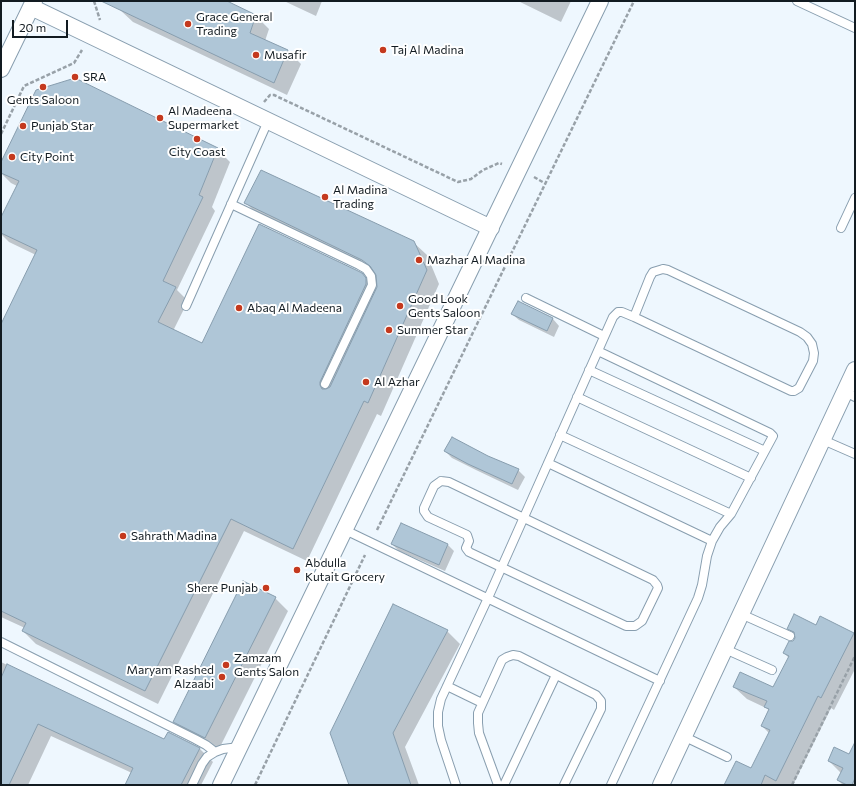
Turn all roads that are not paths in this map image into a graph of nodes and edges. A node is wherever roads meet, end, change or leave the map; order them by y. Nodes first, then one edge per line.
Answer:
1 (600, 1) edge
2 (797, 1) edge
3 (33, 4) edge
4 (855, 28) edge
5 (1, 69) edge
6 (262, 118) junction
7 (855, 198) edge
8 (231, 204) junction
9 (491, 228) junction
10 (841, 228) dead end
11 (526, 298) dead end
12 (186, 306) dead end
13 (634, 317) junction
14 (604, 336) junction
15 (598, 351) junction
16 (590, 370) junction
17 (855, 370) edge
18 (325, 384) dead end
19 (850, 394) edge
20 (577, 397) junction
21 (560, 435) junction
22 (822, 440) junction
23 (765, 451) junction
24 (855, 454) edge
25 (548, 463) junction
26 (751, 478) junction
27 (731, 514) junction
28 (523, 518) junction
29 (345, 530) junction
30 (712, 541) junction
31 (502, 567) junction
32 (488, 598) junction
33 (741, 614) junction
34 (790, 636) dead end
35 (1, 642) edge
36 (725, 649) junction
37 (772, 670) dead end
38 (556, 675) junction
39 (660, 681) junction
40 (447, 686) junction
41 (482, 703) junction
42 (684, 737) junction
43 (239, 747) junction
44 (215, 752) junction
45 (727, 757) dead end
46 (192, 785) edge
47 (221, 785) edge
48 (456, 785) edge
49 (498, 785) edge
50 (504, 785) edge
51 (564, 785) edge
52 (612, 785) edge
53 (661, 785) edge

1 - 9 street
2 - 4 lane
3 - 5 street
3 - 6 street
6 - 8 lane
6 - 9 street
7 - 10 lane
8 - 12 lane
8 - 18 lane
9 - 29 street
11 - 14 lane
13 - 13 lane
13 - 14 lane
14 - 15 lane
15 - 16 lane
15 - 23 lane
16 - 20 lane
16 - 23 lane
17 - 19 street
19 - 22 street
20 - 21 lane
20 - 26 lane
21 - 25 lane
21 - 27 lane
22 - 24 lane
22 - 33 street
23 - 26 lane
25 - 28 lane
25 - 30 lane
26 - 27 lane
27 - 30 lane
28 - 31 lane
28 - 31 lane
28 - 31 lane
29 - 32 lane
29 - 43 street
30 - 39 lane
31 - 32 lane
32 - 39 lane
32 - 40 lane
33 - 34 lane
33 - 36 street
35 - 44 lane
36 - 37 lane
36 - 42 street
38 - 41 lane
38 - 50 lane
38 - 51 lane
39 - 52 lane
40 - 41 lane
40 - 48 lane
41 - 49 lane
42 - 45 lane
42 - 53 street
43 - 44 lane
43 - 47 street
44 - 46 lane

